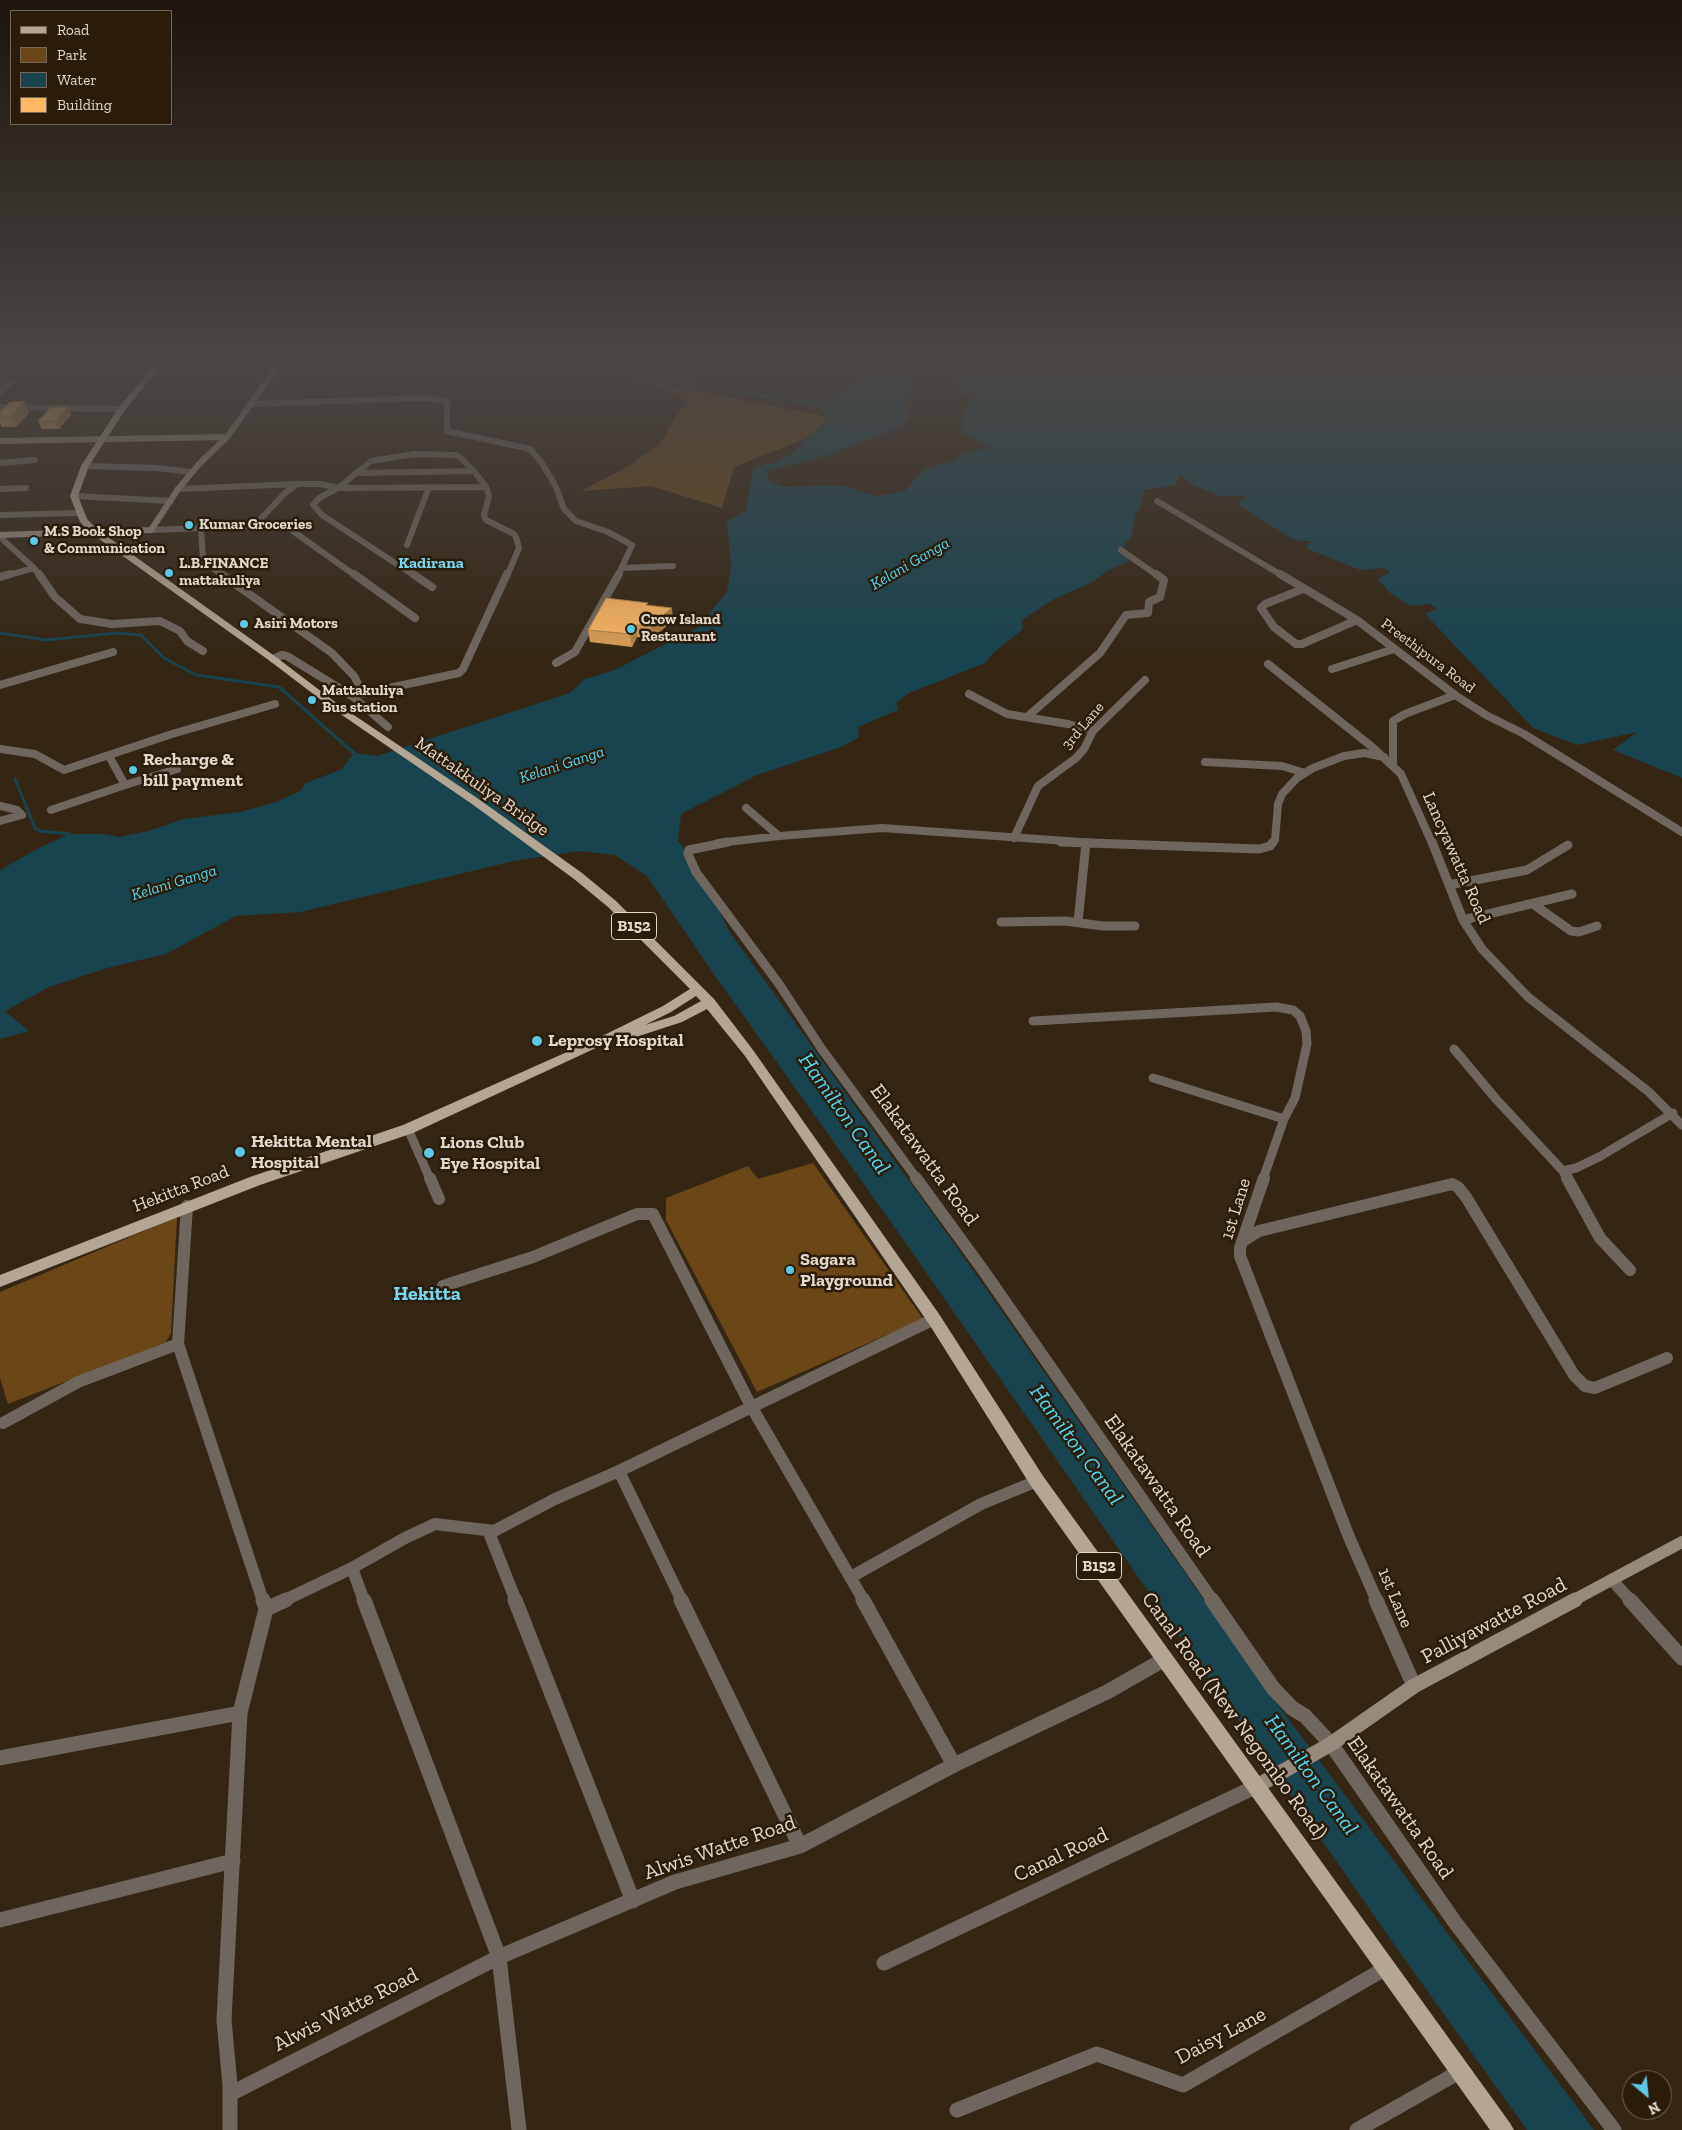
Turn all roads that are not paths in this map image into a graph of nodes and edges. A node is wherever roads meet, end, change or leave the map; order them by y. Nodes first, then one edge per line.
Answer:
1 (88, 461) edge
2 (202, 461) edge
3 (370, 461) edge
4 (464, 461) edge
5 (541, 461) edge
6 (85, 466) junction
7 (474, 471) junction
8 (191, 472) junction
9 (356, 473) junction
10 (298, 484) junction
11 (429, 487) junction
12 (486, 487) junction
13 (26, 488) dead end
14 (338, 488) junction
15 (0, 489) edge
16 (178, 489) junction
17 (74, 496) junction
18 (171, 501) junction
19 (1157, 502) dead end
20 (80, 513) junction
21 (0, 515) edge
22 (254, 526) junction
23 (202, 528) junction
24 (151, 530) junction
25 (95, 532) junction
26 (0, 536) edge
27 (407, 545) dead end
28 (1121, 550) dead end
29 (673, 566) dead end
30 (34, 568) junction
31 (621, 568) junction
32 (0, 577) edge
33 (432, 587) dead end
34 (1303, 589) junction
35 (415, 618) dead end
36 (1357, 620) junction
37 (1394, 649) junction
38 (203, 651) dead end
39 (113, 652) dead end
40 (273, 659) junction
41 (556, 663) dead end
42 (1268, 664) dead end
43 (1332, 669) dead end
44 (1144, 680) dead end
45 (0, 685) edge
46 (363, 693) junction
47 (969, 694) dead end
48 (1455, 695) junction
49 (352, 696) junction
50 (275, 704) dead end
51 (1027, 717) junction
52 (388, 727) dead end
53 (1093, 731) junction
54 (0, 749) edge
55 (109, 756) junction
56 (1384, 757) junction
57 (1205, 762) dead end
58 (1393, 765) junction
59 (178, 769) dead end
60 (1305, 773) junction
61 (125, 785) junction
62 (0, 806) edge
63 (746, 808) dead end
64 (51, 810) dead end
65 (0, 821) edge
66 (1682, 832) edge
67 (779, 836) junction
68 (1014, 838) junction
69 (1086, 843) junction
70 (1568, 846) dead end
71 (558, 861) joint
72 (1449, 885) junction
73 (1572, 894) dead end
74 (1533, 904) junction
75 (1463, 920) junction
76 (1001, 922) dead end
77 (1078, 922) junction
78 (1135, 926) dead end
79 (1597, 926) dead end
80 (698, 989) junction
81 (710, 1002) junction
82 (1033, 1021) dead end
83 (598, 1043) junction
84 (1454, 1049) dead end
85 (1153, 1078) dead end
86 (1672, 1114) junction
87 (1284, 1119) junction
88 (1682, 1125) edge
89 (408, 1129) junction
90 (1562, 1171) junction
91 (439, 1199) dead end
92 (187, 1206) junction
93 (1243, 1241) junction
94 (1630, 1270) dead end
95 (0, 1281) edge
96 (443, 1286) dead end
97 (934, 1319) junction
98 (178, 1344) junction
99 (1667, 1358) dead end
100 (751, 1406) junction
101 (3, 1423) dead end
102 (619, 1471) junction
103 (1037, 1481) junction
104 (488, 1530) junction
105 (1682, 1542) edge
106 (352, 1568) junction
107 (851, 1577) junction
108 (1612, 1580) junction
109 (266, 1609) junction
110 (1682, 1658) edge
111 (1165, 1659) junction
112 (1414, 1686) junction
113 (240, 1713) junction
114 (1330, 1744) junction
115 (0, 1758) edge
116 (954, 1764) junction
117 (1257, 1786) junction
118 (800, 1846) junction
119 (233, 1861) junction
120 (634, 1901) junction
121 (0, 1920) edge
122 (500, 1957) junction
123 (884, 1962) dead end
124 (1386, 1968) junction
125 (1461, 2071) junction
126 (230, 2094) junction
127 (957, 2110) dead end
128 (230, 2130) edge
129 (519, 2130) edge
130 (1357, 2130) edge
131 (1503, 2130) edge
132 (1614, 2130) edge

1 - 6 main road
2 - 8 street
3 - 9 street
4 - 7 street
5 - 31 street
6 - 8 street
6 - 17 main road
7 - 9 street
7 - 12 street
8 - 16 street
9 - 14 street
10 - 14 street
10 - 16 street
10 - 22 street
11 - 12 street
11 - 14 street
11 - 27 street
12 - 46 street
13 - 15 street
14 - 33 street
16 - 18 street
17 - 18 street
17 - 20 main road, Mattakkuliya Bridge
18 - 24 street
19 - 34 street, Preethipura Road
20 - 21 street
20 - 25 main road, Mattakkuliya Bridge
22 - 23 street
22 - 35 street
23 - 24 street
23 - 46 street
24 - 25 street
25 - 26 street
25 - 40 main road, Mattakkuliya Bridge
26 - 30 street
28 - 51 street
29 - 31 street
30 - 32 street
30 - 38 street
31 - 41 street
34 - 36 street, Preethipura Road
34 - 36 street
36 - 37 street, Preethipura Road
37 - 43 street
37 - 48 street, Preethipura Road
39 - 45 street
40 - 49 street
40 - 71 main road, Mattakkuliya Bridge / B152
42 - 56 street, Lancyawatta Road
44 - 53 street, 3rd Lane
46 - 49 street
47 - 51 street
48 - 58 street
48 - 66 street, Preethipura Road
49 - 52 street
50 - 55 street
51 - 53 street
53 - 68 street, 3rd Lane
54 - 55 street
55 - 61 street
56 - 58 street, Lancyawatta Road
56 - 60 street
57 - 60 street
58 - 72 street, Lancyawatta Road
59 - 61 street
60 - 69 street
61 - 64 street
62 - 65 street
63 - 67 street
67 - 68 street
67 - 114 street, Elakatawatta Road
68 - 69 street
69 - 77 street
70 - 72 street
71 - 80 main road, Canal Road (New Negombo Road) / B152
72 - 75 street, Lancyawatta Road
73 - 74 street
74 - 75 street
74 - 79 street
75 - 86 street, Lancyawatta Road
76 - 77 street
77 - 78 street
80 - 81 main road, Canal Road (New Negombo Road) / B152
80 - 83 main road, Hekitta Road
81 - 83 main road, Hekitta Road
81 - 97 main road, Canal Road (New Negombo Road) / B152
82 - 87 street, 1st Lane
83 - 89 main road, Hekitta Road
84 - 90 street
85 - 87 street
86 - 88 street, Lancyawatta Road
86 - 90 street
87 - 93 street, 1st Lane
89 - 91 street
89 - 92 main road, Hekitta Road
90 - 94 street
92 - 95 main road, Hekitta Road
92 - 98 street
93 - 99 street
93 - 112 street, 1st Lane
96 - 100 street
97 - 100 street
97 - 103 main road, Canal Road (New Negombo Road) / B152
98 - 101 street
98 - 109 street
100 - 102 street
100 - 107 street
102 - 104 street
102 - 118 street
103 - 107 street
103 - 111 main road, Canal Road (New Negombo Road) / B152
104 - 106 street
104 - 120 street
105 - 108 street, Palliyawatte Road
106 - 109 street
106 - 122 street
107 - 116 street
108 - 110 street
108 - 112 street, Palliyawatte Road
109 - 113 street
111 - 116 street, Alwis Watte Road
111 - 117 main road, Canal Road (New Negombo Road) / B152
112 - 114 street, Palliyawatte Road
113 - 115 street
113 - 119 street
114 - 117 street, Palliyawatte Road
114 - 132 street, Elakatawatta Road
116 - 118 street, Alwis Watte Road
117 - 123 street, Canal Road
117 - 124 main road, Canal Road (New Negombo Road) / B152
118 - 120 street, Alwis Watte Road
119 - 121 street
119 - 126 street
120 - 122 street, Alwis Watte Road
122 - 126 street, Alwis Watte Road
122 - 129 street
124 - 125 main road, Canal Road (New Negombo Road) / B152
124 - 127 street, Daisy Lane
125 - 130 street
125 - 131 main road, Canal Road (New Negombo Road) / B152
126 - 128 street

